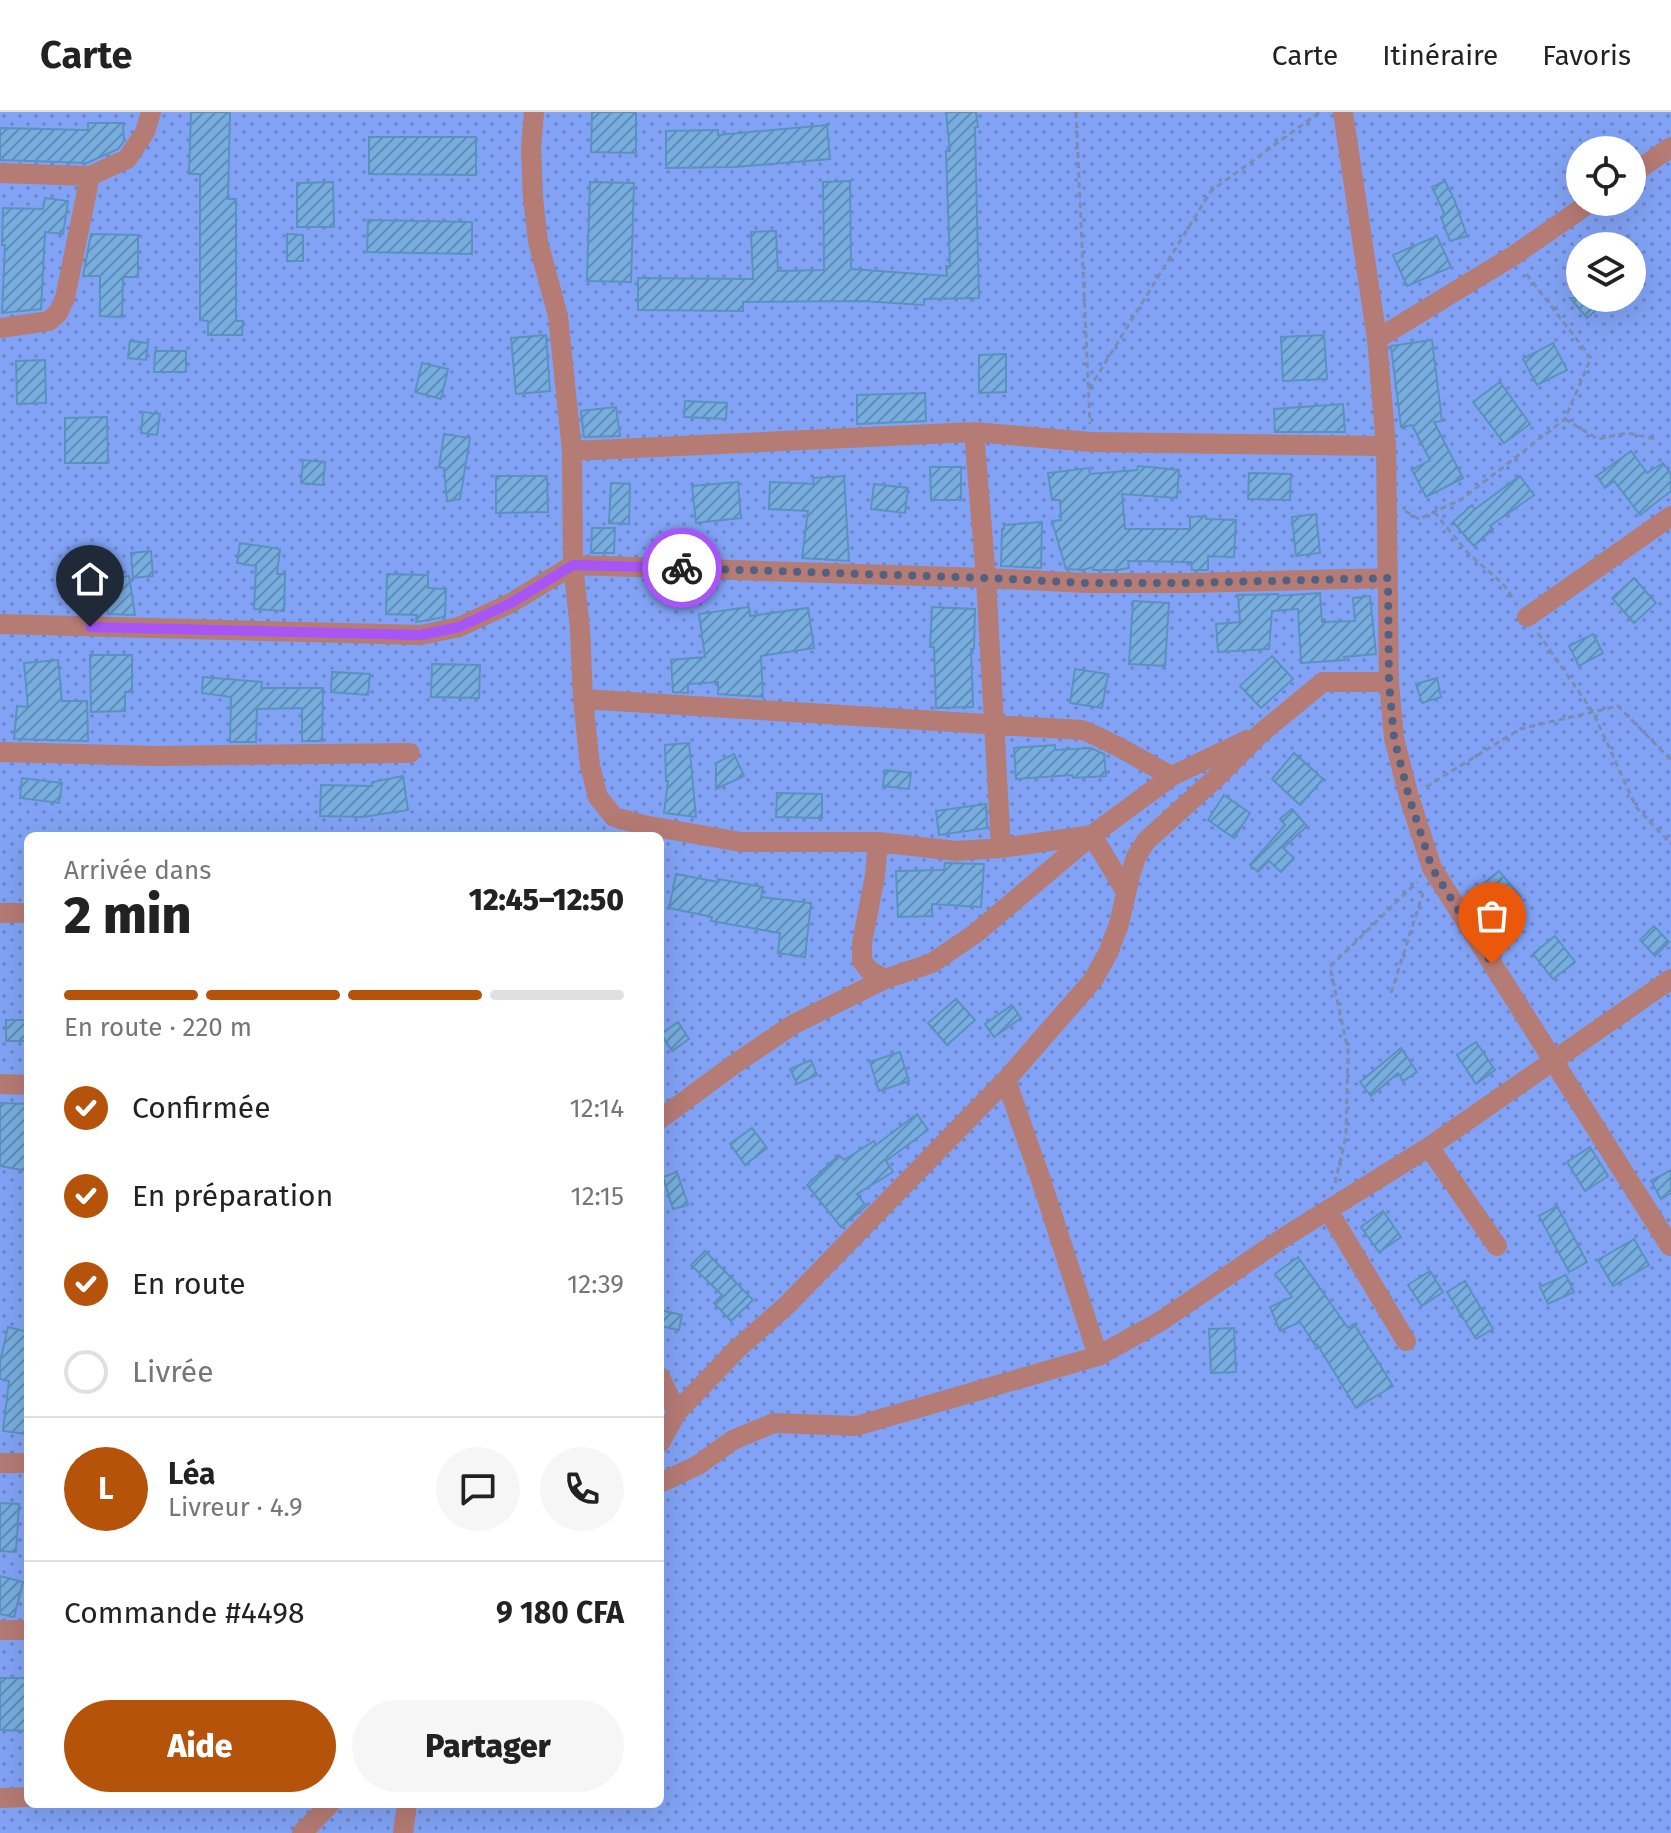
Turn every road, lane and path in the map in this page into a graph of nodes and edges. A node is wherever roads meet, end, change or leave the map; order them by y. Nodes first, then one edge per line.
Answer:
1 (151, 112) edge
2 (534, 112) edge
3 (1076, 112) edge
4 (1320, 112) edge
5 (1343, 112) edge
6 (1671, 147) edge
7 (1646, 164) edge
8 (0, 173) edge
9 (90, 176) junction
10 (1571, 216) edge
11 (1513, 256) junction
12 (0, 328) edge
13 (1377, 339) junction
14 (1089, 389) junction
15 (1565, 419) junction
16 (974, 432) junction
17 (1656, 439) dead end
18 (1091, 442) junction
19 (1386, 446) junction
20 (572, 451) junction
21 (1387, 502) junction
22 (1434, 512) junction
23 (1671, 516) edge
24 (573, 565) junction
25 (986, 578) junction
26 (1388, 578) junction
27 (1527, 617) junction
28 (0, 624) edge
29 (1389, 682) junction
30 (583, 699) junction
31 (1593, 712) junction
32 (994, 724) junction
33 (1261, 733) junction
34 (0, 752) edge
35 (410, 753) dead end
36 (1671, 760) edge
37 (1172, 776) junction
38 (1409, 797) junction
39 (1092, 835) junction
40 (878, 842) junction
41 (1671, 844) edge
42 (1001, 848) junction
43 (1432, 868) junction
44 (1126, 892) junction
45 (0, 913) edge
46 (24, 913) edge
47 (885, 979) junction
48 (1671, 979) edge
49 (1391, 993) dead end
50 (1553, 1061) junction
51 (1006, 1080) junction
52 (0, 1084) edge
53 (24, 1085) edge
54 (664, 1116) edge
55 (1429, 1147) junction
56 (1328, 1210) junction
57 (1497, 1246) dead end
58 (1670, 1246) edge
59 (1406, 1341) dead end
60 (1098, 1356) junction
61 (664, 1385) edge
62 (677, 1412) junction
63 (664, 1436) edge
64 (24, 1462) edge
65 (0, 1463) edge
66 (664, 1481) edge
67 (0, 1630) edge
68 (24, 1630) edge
69 (24, 1797) edge
70 (0, 1798) edge
71 (326, 1808) edge
72 (406, 1808) edge
73 (302, 1833) edge
74 (403, 1833) edge

1 - 9 street
2 - 20 street
3 - 14 path
4 - 14 path
5 - 13 street
6 - 7 street
8 - 9 street
9 - 12 street
10 - 11 street
11 - 13 street
11 - 15 path
13 - 19 street
14 - 18 path
15 - 17 path
15 - 22 path
16 - 18 street
16 - 20 street
16 - 25 street
18 - 19 street
19 - 21 street
20 - 24 street
21 - 22 path
21 - 26 street
22 - 27 path
23 - 27 street
24 - 25 street
24 - 28 street
24 - 30 street
25 - 26 street
25 - 32 street
26 - 29 street
27 - 31 path
29 - 33 street
29 - 38 street
30 - 32 street
30 - 40 street
31 - 36 path
31 - 38 path
31 - 41 path
32 - 37 street
32 - 42 street
33 - 37 street
33 - 44 street
34 - 35 street
37 - 39 street
38 - 43 street
39 - 42 street
39 - 44 street
39 - 47 street
40 - 42 street
40 - 47 street
43 - 49 path
43 - 50 street
43 - 56 path
44 - 51 street
45 - 46 street
47 - 54 street
48 - 50 street
50 - 55 street
50 - 58 street
51 - 60 street
51 - 62 street
52 - 53 street
55 - 56 street
55 - 57 street
56 - 59 street
56 - 60 street
60 - 66 street
61 - 62 street
62 - 63 street
64 - 65 street
67 - 68 street
69 - 70 street
71 - 73 street
72 - 74 street

